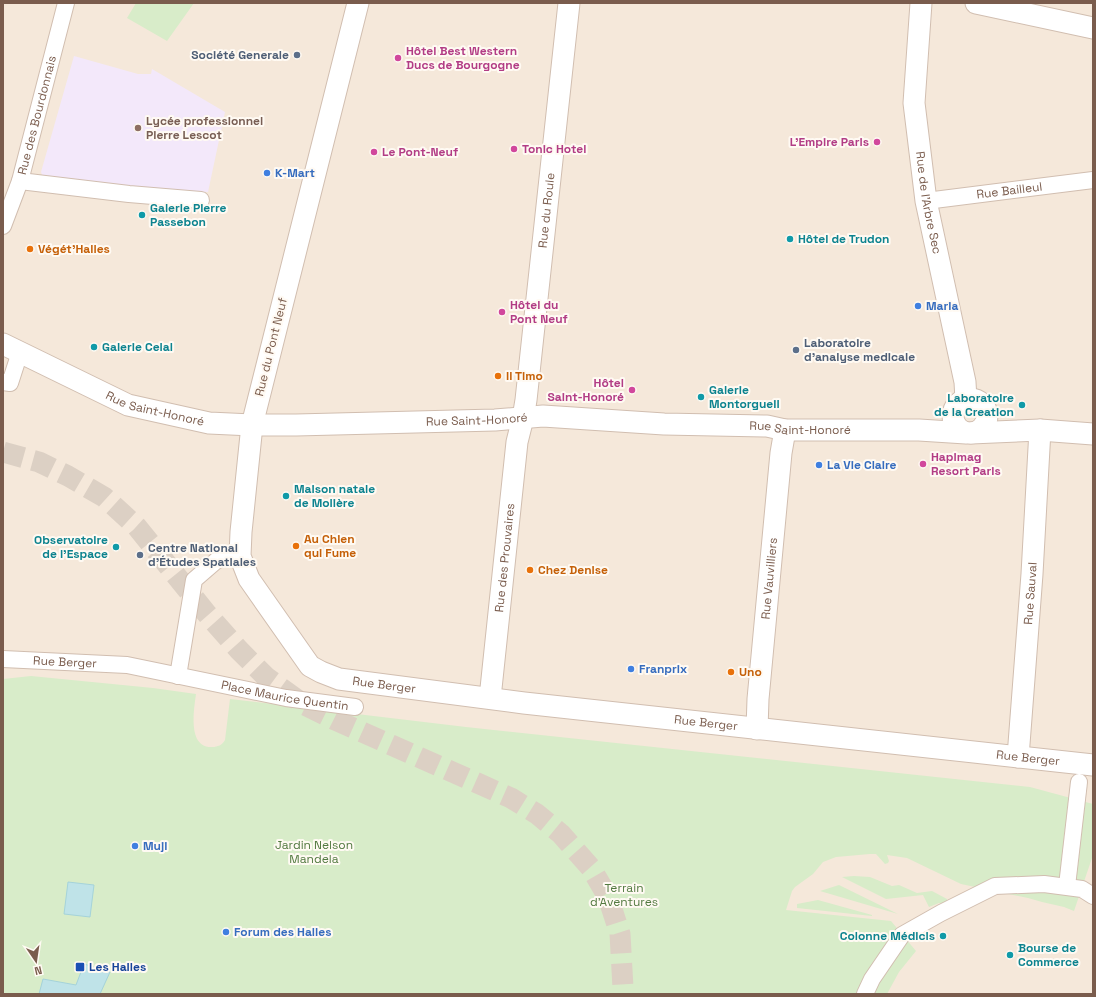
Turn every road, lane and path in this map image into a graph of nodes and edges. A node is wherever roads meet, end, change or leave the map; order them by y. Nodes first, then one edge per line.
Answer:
1 (66, 3) edge
2 (358, 3) edge
3 (569, 3) edge
4 (921, 3) edge
5 (984, 4) edge
6 (1093, 28) edge
7 (1093, 180) edge
8 (20, 181) junction
9 (201, 200) dead end
10 (926, 201) junction
11 (3, 226) edge
12 (12, 348) edge
13 (3, 382) edge
14 (523, 418) junction
15 (252, 426) junction
16 (785, 430) junction
17 (1040, 430) junction
18 (969, 433) junction
19 (1093, 434) edge
20 (240, 550) junction
21 (3, 659) edge
22 (127, 665) joint
23 (321, 672) joint
24 (178, 676) junction
25 (490, 698) junction
26 (355, 707) dead end
27 (757, 729) junction
28 (1018, 757) junction
29 (1093, 765) edge
30 (1079, 782) dead end
31 (1081, 890) edge
32 (865, 994) edge

1 - 8 street, Rue des Bourdonnais
2 - 15 street, Rue du Pont Neuf
3 - 14 street, Rue du Roule
4 - 10 street, Rue de l'Arbre Sec
5 - 6 street
7 - 10 street, Rue Bailleul
8 - 9 street
8 - 11 street, Rue des Bourdonnais
10 - 18 street, Rue de l'Arbre Sec
12 - 13 street
12 - 15 street, Rue Saint-Honoré
14 - 15 street, Rue Saint-Honoré
14 - 16 street, Rue Saint-Honoré
14 - 25 street, Rue des Prouvaires
15 - 20 street, Rue du Pont Neuf
16 - 18 street, Rue Saint-Honoré
16 - 27 street, Rue Vauvilliers
17 - 18 street, Rue Saint-Honoré
17 - 19 street, Rue Saint-Honoré
17 - 28 street, Rue Sauval
20 - 23 street, Rue du Pont Neuf
20 - 24 street
21 - 22 street, Rue Berger
22 - 24 street, Place Maurice Quentin
23 - 25 street, Rue Berger
24 - 26 street, Place Maurice Quentin
25 - 27 street, Rue Berger
27 - 28 street, Rue Berger
28 - 29 street, Rue Berger
30 - 31 street
31 - 32 street

